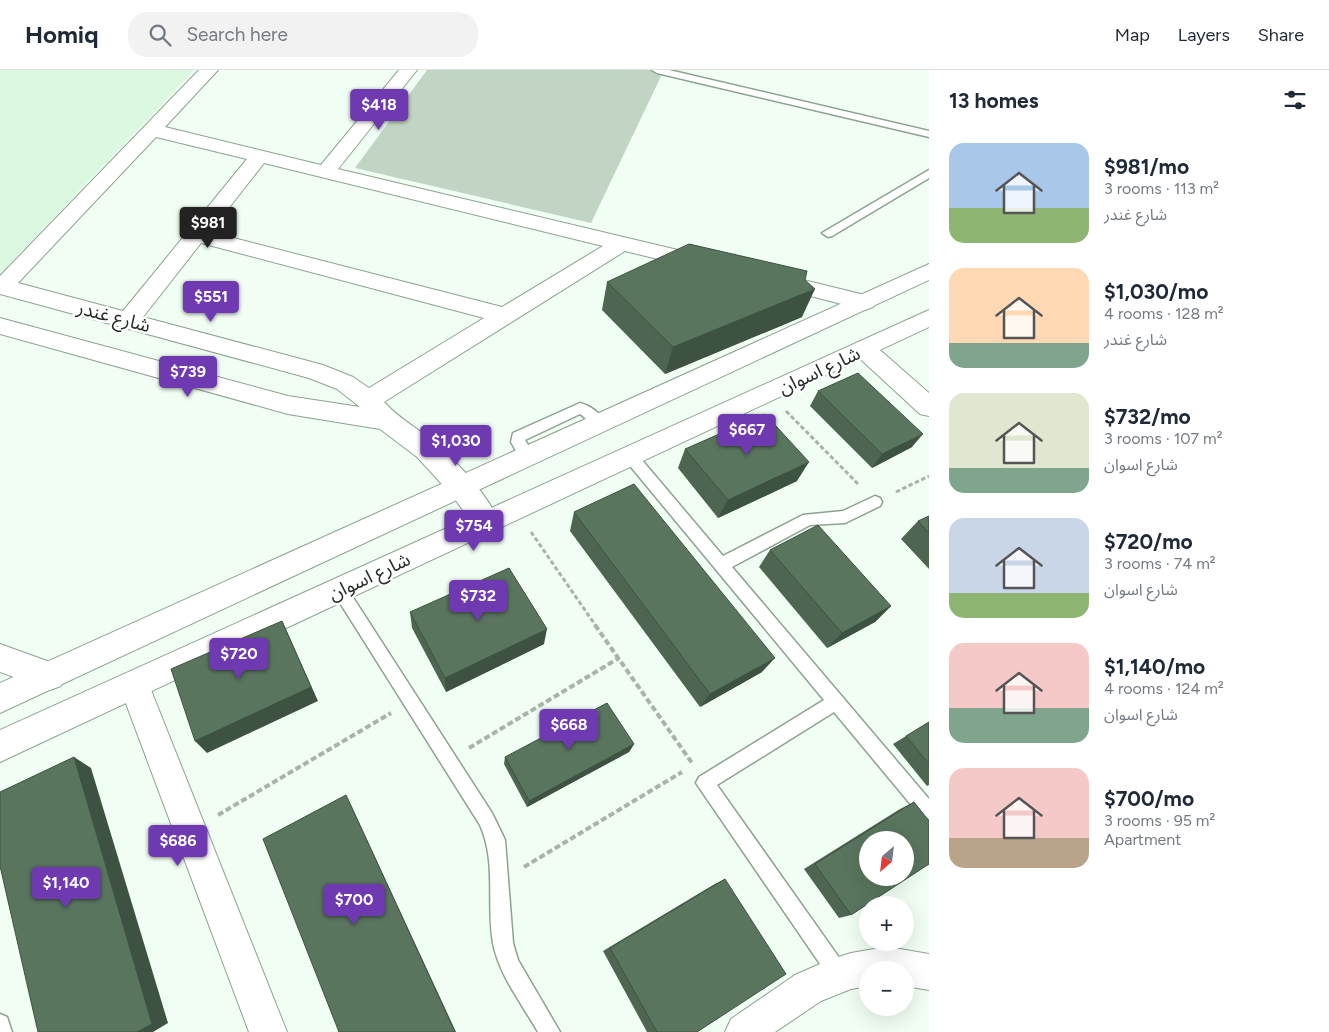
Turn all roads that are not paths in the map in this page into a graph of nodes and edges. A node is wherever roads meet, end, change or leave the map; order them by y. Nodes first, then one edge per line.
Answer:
1 (209, 70) edge
2 (408, 70) edge
3 (657, 70) edge
4 (152, 130) junction
5 (929, 134) edge
6 (259, 156) junction
7 (325, 172) junction
8 (929, 173) edge
9 (828, 233) dead end
10 (196, 235) junction
11 (622, 244) junction
12 (719, 267) edge
13 (929, 271) edge
14 (758, 276) edge
15 (1, 287) edge
16 (865, 302) junction
17 (505, 316) junction
18 (929, 318) edge
19 (128, 320) junction
20 (0, 326) edge
21 (864, 349) junction
22 (368, 400) junction
23 (929, 407) edge
24 (386, 422) junction
25 (631, 457) junction
26 (462, 487) junction
27 (875, 502) road end
28 (487, 522) junction
29 (721, 565) junction
30 (340, 590) junction
31 (0, 658) edge
32 (50, 676) junction
33 (134, 685) junction
34 (0, 698) edge
35 (835, 702) junction
36 (0, 746) edge
37 (929, 810) edge
38 (929, 972) edge
39 (838, 973) junction
40 (0, 1024) edge
41 (2, 1032) edge
42 (268, 1032) edge
43 (550, 1032) edge
44 (744, 1032) edge

1 - 4 street
2 - 7 street
3 - 5 lane
4 - 6 street
4 - 15 street
6 - 7 street
6 - 10 street
7 - 11 street
8 - 9 lane
10 - 17 street
10 - 19 street
11 - 12 street
11 - 17 street
13 - 16 street
14 - 16 street
15 - 19 street, شارع غندر
16 - 26 street
17 - 22 street
18 - 21 street, شارع اسوان
19 - 22 street, شارع غندر
20 - 24 street, شارع غندر
21 - 23 street
21 - 25 street, شارع اسوان
22 - 24 street, شارع غندر
24 - 26 street, شارع غندر
25 - 28 street, شارع اسوان
25 - 29 lane
26 - 28 street, شارع غندر
26 - 32 street
27 - 29 lane
28 - 30 street, شارع اسوان
29 - 35 lane
30 - 33 street, شارع اسوان
30 - 43 lane
31 - 32 street
32 - 34 street
33 - 36 street, شارع اسوان
33 - 42 street
35 - 37 lane
35 - 39 lane
38 - 39 street
39 - 44 street
40 - 41 lane

